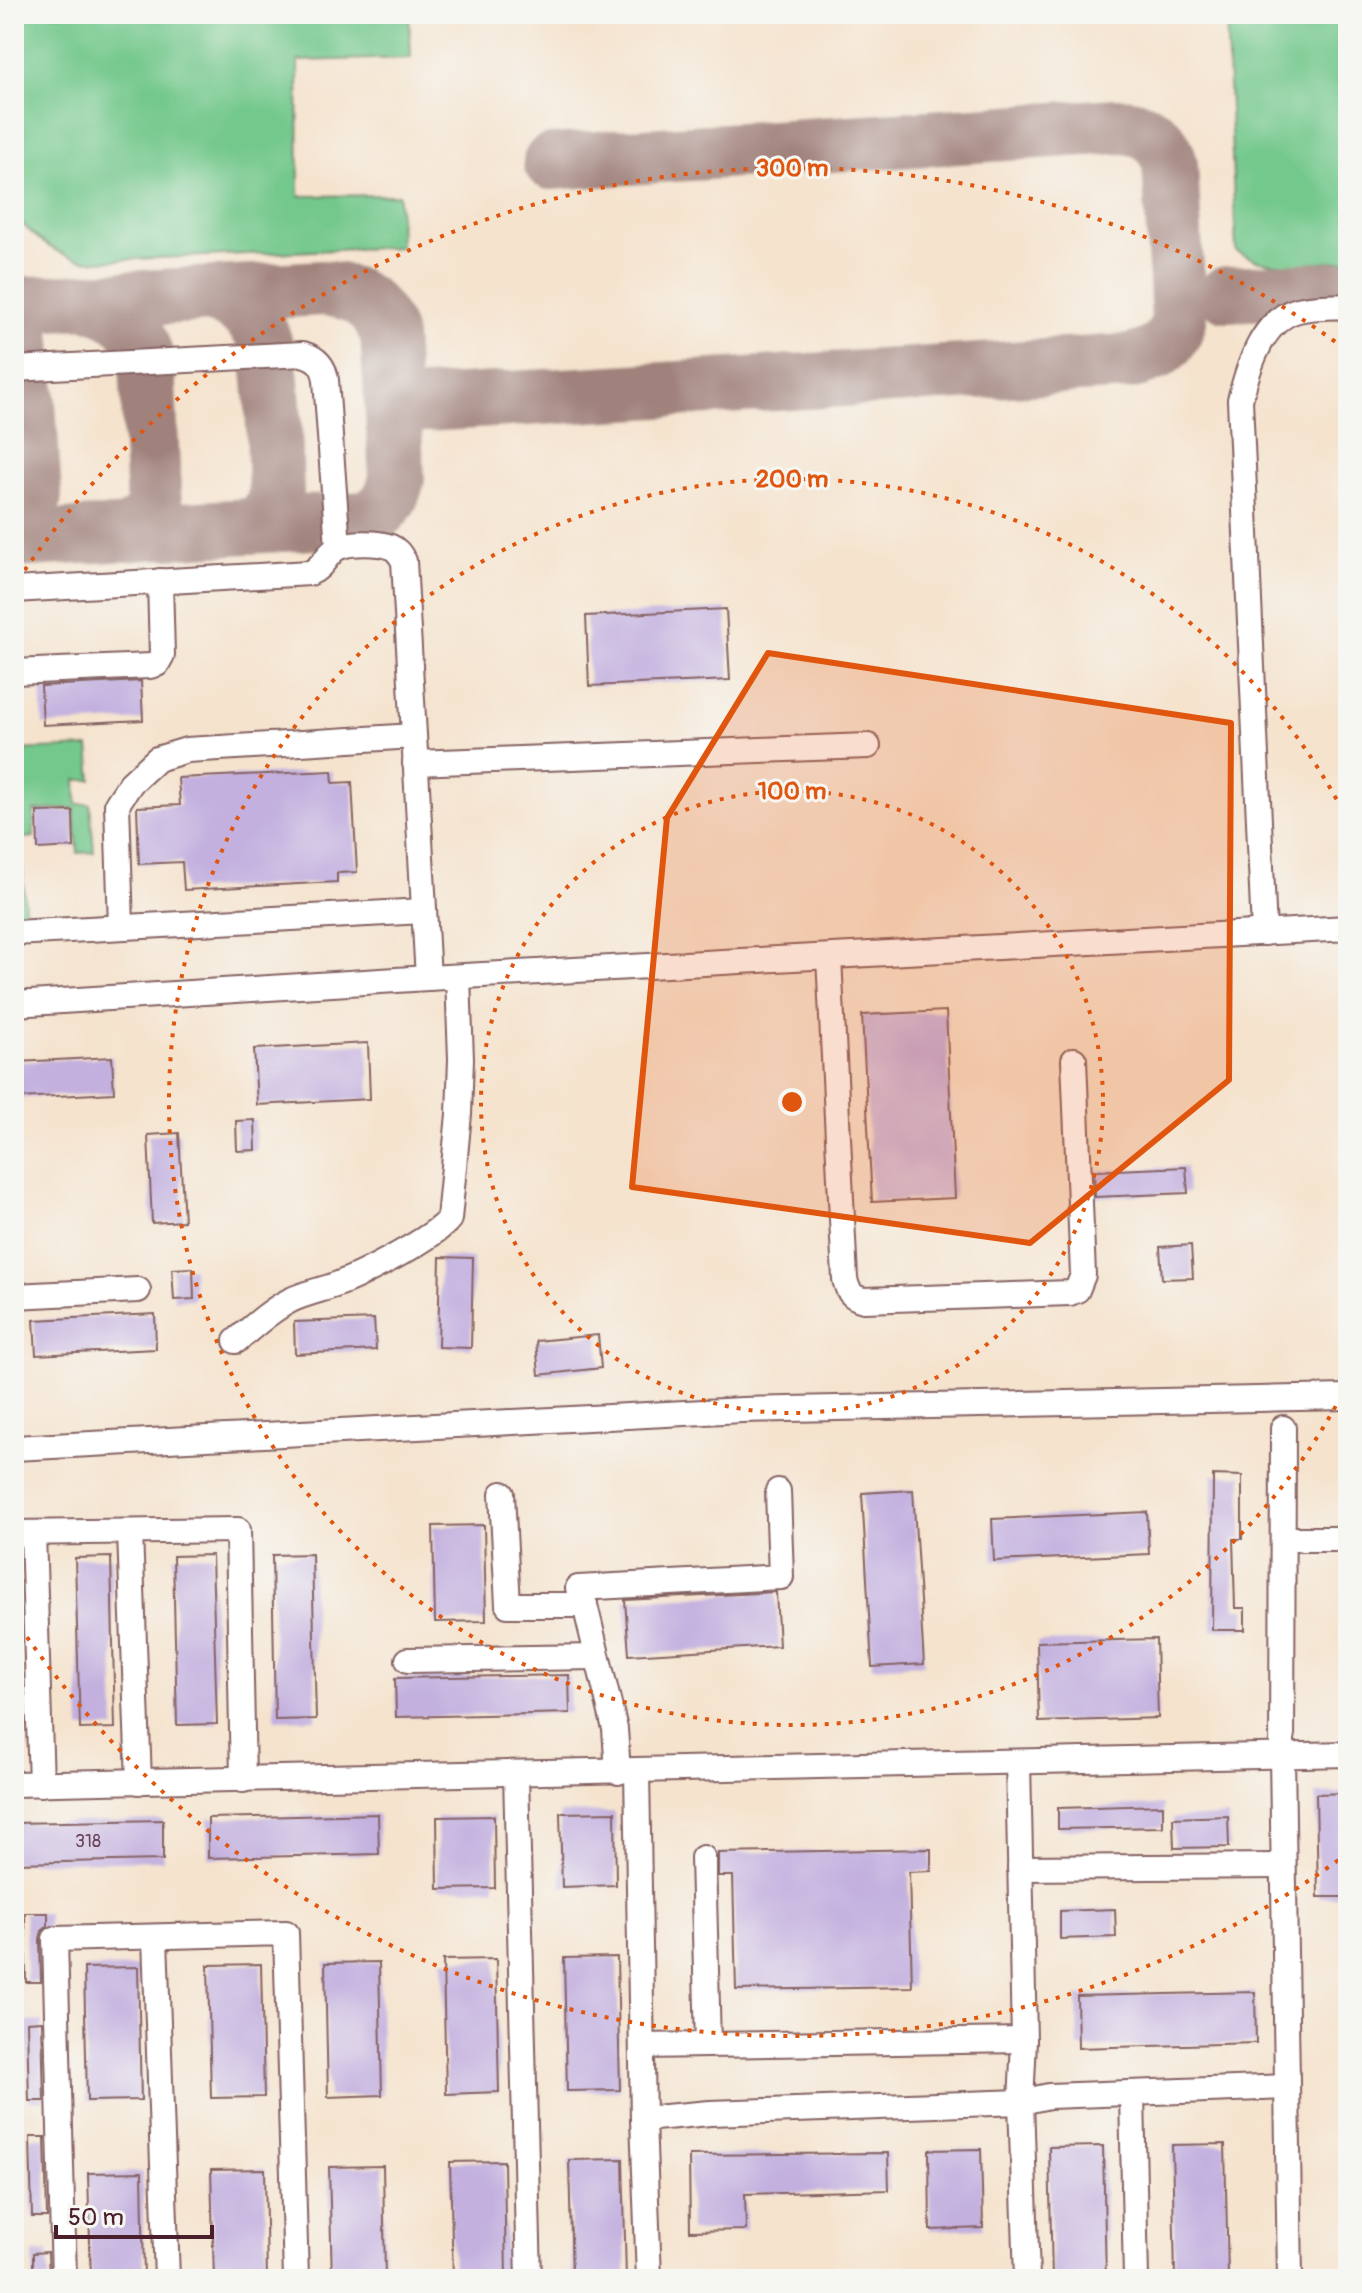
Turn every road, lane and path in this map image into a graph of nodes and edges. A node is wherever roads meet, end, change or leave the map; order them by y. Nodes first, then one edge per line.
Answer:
1 (1348, 306) edge
2 (14, 369) edge
3 (338, 547) junction
4 (160, 581) junction
5 (14, 590) edge
6 (14, 672) edge
7 (414, 736) junction
8 (868, 746) dead end
9 (415, 763) junction
10 (424, 911) junction
11 (121, 926) junction
12 (1348, 928) edge
13 (14, 933) edge
14 (1264, 933) junction
15 (829, 957) junction
16 (458, 977) junction
17 (428, 978) junction
18 (14, 1004) edge
19 (1074, 1060) dead end
20 (138, 1290) dead end
21 (14, 1296) edge
22 (236, 1341) dead end
23 (1348, 1397) edge
24 (1283, 1428) dead end
25 (14, 1448) edge
26 (778, 1491) dead end
27 (502, 1494) dead end
28 (130, 1532) junction
29 (23, 1533) edge
30 (1283, 1539) junction
31 (1348, 1539) edge
32 (585, 1605) junction
33 (597, 1657) junction
34 (408, 1660) dead end
35 (1348, 1754) edge
36 (1282, 1756) junction
37 (1018, 1762) junction
38 (628, 1772) junction
39 (516, 1775) junction
40 (243, 1780) junction
41 (139, 1782) junction
42 (14, 1784) edge
43 (41, 1784) junction
44 (703, 1858) dead end
45 (1283, 1866) junction
46 (1020, 1868) junction
47 (155, 1938) junction
48 (1024, 2040) junction
49 (708, 2044) junction
50 (642, 2046) junction
51 (1287, 2087) junction
52 (1132, 2094) junction
53 (1021, 2102) junction
54 (643, 2119) junction
55 (64, 2279) edge
56 (167, 2279) edge
57 (296, 2279) edge
58 (529, 2279) edge
59 (649, 2279) edge
60 (1027, 2279) edge
61 (1136, 2279) edge
62 (1290, 2279) edge

1 - 14 lane
2 - 3 lane
3 - 4 lane
3 - 7 lane
4 - 5 lane
4 - 6 lane
7 - 9 lane
7 - 11 lane
8 - 9 lane
9 - 10 lane
10 - 11 lane
10 - 17 lane
11 - 13 lane
12 - 14 lane
14 - 15 lane
15 - 16 lane
15 - 19 lane
16 - 17 lane
16 - 22 lane
17 - 18 lane
20 - 21 lane
23 - 25 lane
24 - 30 lane
26 - 32 lane
27 - 32 lane
28 - 29 lane
28 - 40 lane
28 - 41 lane
29 - 43 lane
30 - 31 lane
30 - 36 lane
32 - 33 lane
33 - 34 lane
33 - 38 lane
35 - 36 lane
36 - 37 lane
36 - 45 lane
37 - 38 lane
37 - 46 lane
38 - 39 lane
38 - 50 lane
39 - 40 lane
39 - 58 lane
40 - 41 lane
41 - 43 lane
42 - 43 lane
44 - 49 lane
45 - 46 lane
45 - 51 lane
46 - 48 lane
47 - 55 lane
47 - 56 lane
47 - 57 lane
48 - 49 lane
48 - 53 lane
49 - 50 lane
50 - 54 lane
51 - 52 lane
51 - 62 lane
52 - 53 lane
52 - 61 lane
53 - 54 lane
53 - 60 lane
54 - 59 lane

